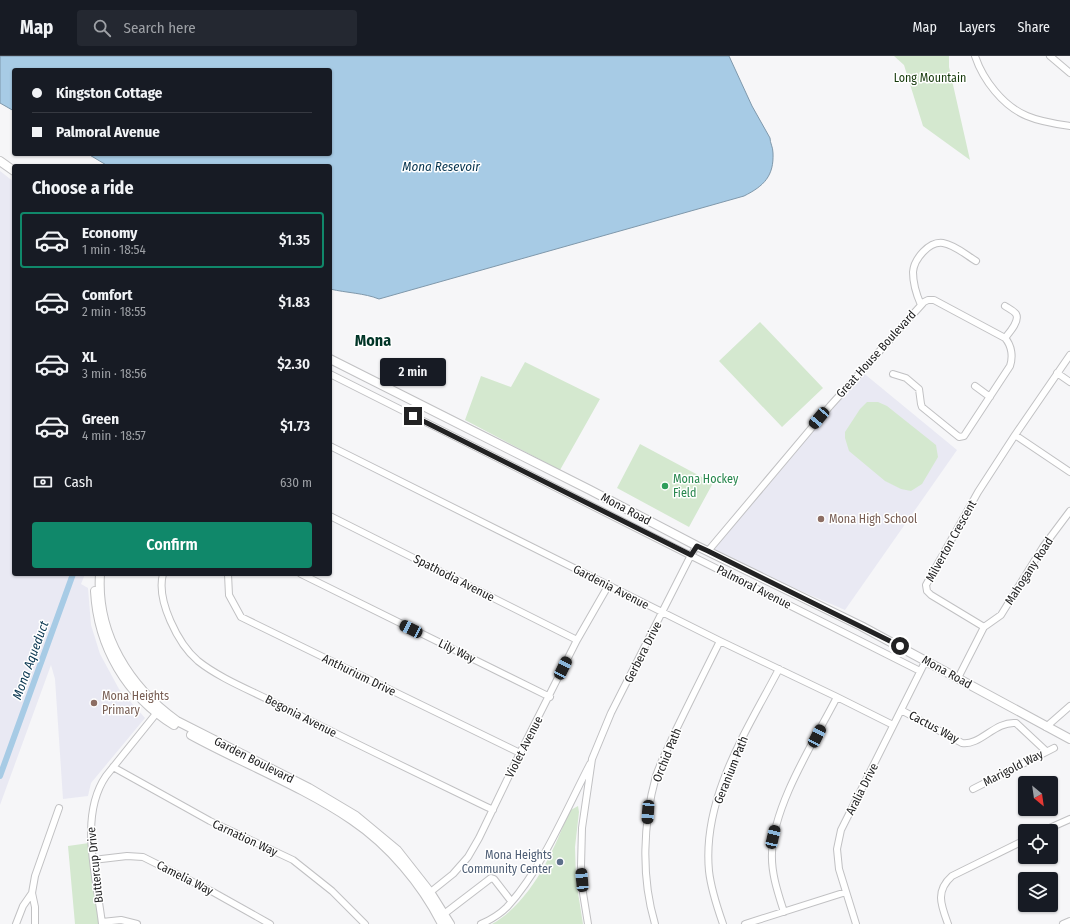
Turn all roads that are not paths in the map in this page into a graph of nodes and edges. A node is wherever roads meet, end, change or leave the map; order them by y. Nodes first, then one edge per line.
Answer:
1 (975, 56) edge
2 (1050, 56) edge
3 (1070, 73) edge
4 (1070, 126) edge
5 (0, 161) edge
6 (12, 170) edge
7 (976, 261) dead end
8 (921, 305) junction
9 (1005, 306) dead end
10 (1005, 338) junction
11 (1070, 355) edge
12 (332, 360) edge
13 (1057, 373) junction
14 (893, 374) dead end
15 (332, 375) edge
16 (1070, 382) edge
17 (975, 386) dead end
18 (990, 397) junction
19 (1015, 435) junction
20 (332, 447) edge
21 (1070, 472) edge
22 (1070, 511) edge
23 (332, 517) edge
24 (697, 546) junction
25 (708, 551) junction
26 (691, 555) junction
27 (94, 576) edge
28 (100, 576) edge
29 (163, 576) edge
30 (228, 576) edge
31 (305, 576) edge
32 (608, 586) junction
33 (662, 613) junction
34 (984, 627) junction
35 (577, 640) junction
36 (720, 641) junction
37 (926, 660) junction
38 (779, 669) junction
39 (920, 671) junction
40 (958, 678) junction
41 (837, 696) junction
42 (550, 697) junction
43 (1070, 706) edge
44 (901, 710) junction
45 (158, 711) junction
46 (893, 725) junction
47 (1046, 727) junction
48 (1070, 739) edge
49 (1054, 748) dead end
50 (1046, 752) junction
51 (520, 753) junction
52 (592, 759) junction
53 (113, 766) junction
54 (973, 789) dead end
55 (59, 808) dead end
56 (493, 810) junction
57 (1070, 819) edge
58 (1058, 824) edge
59 (1018, 843) edge
60 (93, 860) junction
61 (846, 892) junction
62 (32, 893) junction
63 (428, 894) junction
64 (511, 901) junction
65 (784, 912) junction
66 (444, 914) junction
67 (1070, 921) edge
68 (102, 923) edge
69 (16, 924) edge
70 (35, 924) edge
71 (138, 924) edge
72 (270, 924) edge
73 (365, 924) edge
74 (442, 924) edge
75 (450, 924) edge
76 (481, 924) edge
77 (588, 924) edge
78 (655, 924) edge
79 (722, 924) edge
80 (745, 924) edge
81 (856, 924) edge
82 (948, 924) edge
83 (1063, 924) edge

1 - 4 street
2 - 3 street
5 - 6 street
7 - 8 street, Great House Boulevard
8 - 10 street, Great House Boulevard
8 - 25 street, Great House Boulevard
9 - 10 street
10 - 18 street
11 - 13 street
12 - 24 street, Mona Road
13 - 16 street
13 - 19 street
14 - 18 street
15 - 26 street, Palmoral Avenue
17 - 18 street
19 - 21 street
19 - 34 street, Milverton Crescent
20 - 32 street, Gardenia Avenue
22 - 34 street, Mahogany Road
23 - 35 street, Spathodia Avenue
24 - 25 street, Mona Road
24 - 26 street, Gerbera Drive
25 - 37 street, Mona Road
26 - 33 street, Gerbera Drive
26 - 39 street, Palmoral Avenue
27 - 45 street, Garden Boulevard
28 - 45 street, Garden Boulevard
29 - 56 street, Begonia Avenue
30 - 51 street, Anthurium Drive
31 - 42 street, Lily Way
32 - 33 street, Gardenia Avenue
32 - 35 street, Violet Avenue
33 - 36 street, Gardenia Avenue
33 - 52 street, Gerbera Drive
34 - 40 street
35 - 42 street, Violet Avenue
36 - 38 street, Gardenia Avenue
36 - 78 street, Orchid Path
37 - 39 street, Aralia Drive
37 - 40 street, Mona Road
38 - 41 street, Gardenia Avenue
38 - 79 street, Geranium Path
39 - 44 street, Aralia Drive
40 - 47 street, Mona Road
41 - 46 street, Gardenia Avenue
41 - 65 street
42 - 51 street, Violet Avenue
43 - 47 street
44 - 46 street, Aralia Drive
44 - 50 street, Cactus Way
45 - 53 street, Buttercup Drive
45 - 63 street, Garden Boulevard
46 - 61 street, Aralia Drive
47 - 48 street, Mona Road
49 - 50 street, Marigold Way
50 - 54 street, Marigold Way
51 - 56 street, Violet Avenue
52 - 64 street, Gerbera Drive
52 - 77 street, Gerbera Drive
53 - 60 street, Buttercup Drive
53 - 73 street, Carnation Way
55 - 62 street
56 - 63 street, Violet Avenue
57 - 58 street
59 - 82 street
60 - 68 street, Buttercup Drive
60 - 72 street, Camelia Way
61 - 65 street
61 - 81 street, Aralia Drive
62 - 69 street
62 - 70 street
63 - 66 street, Garden Boulevard
63 - 74 street, Garden Boulevard
64 - 66 street
64 - 76 street, Gerbera Drive
65 - 80 street
66 - 75 street, Garden Boulevard
67 - 83 street
68 - 71 street

